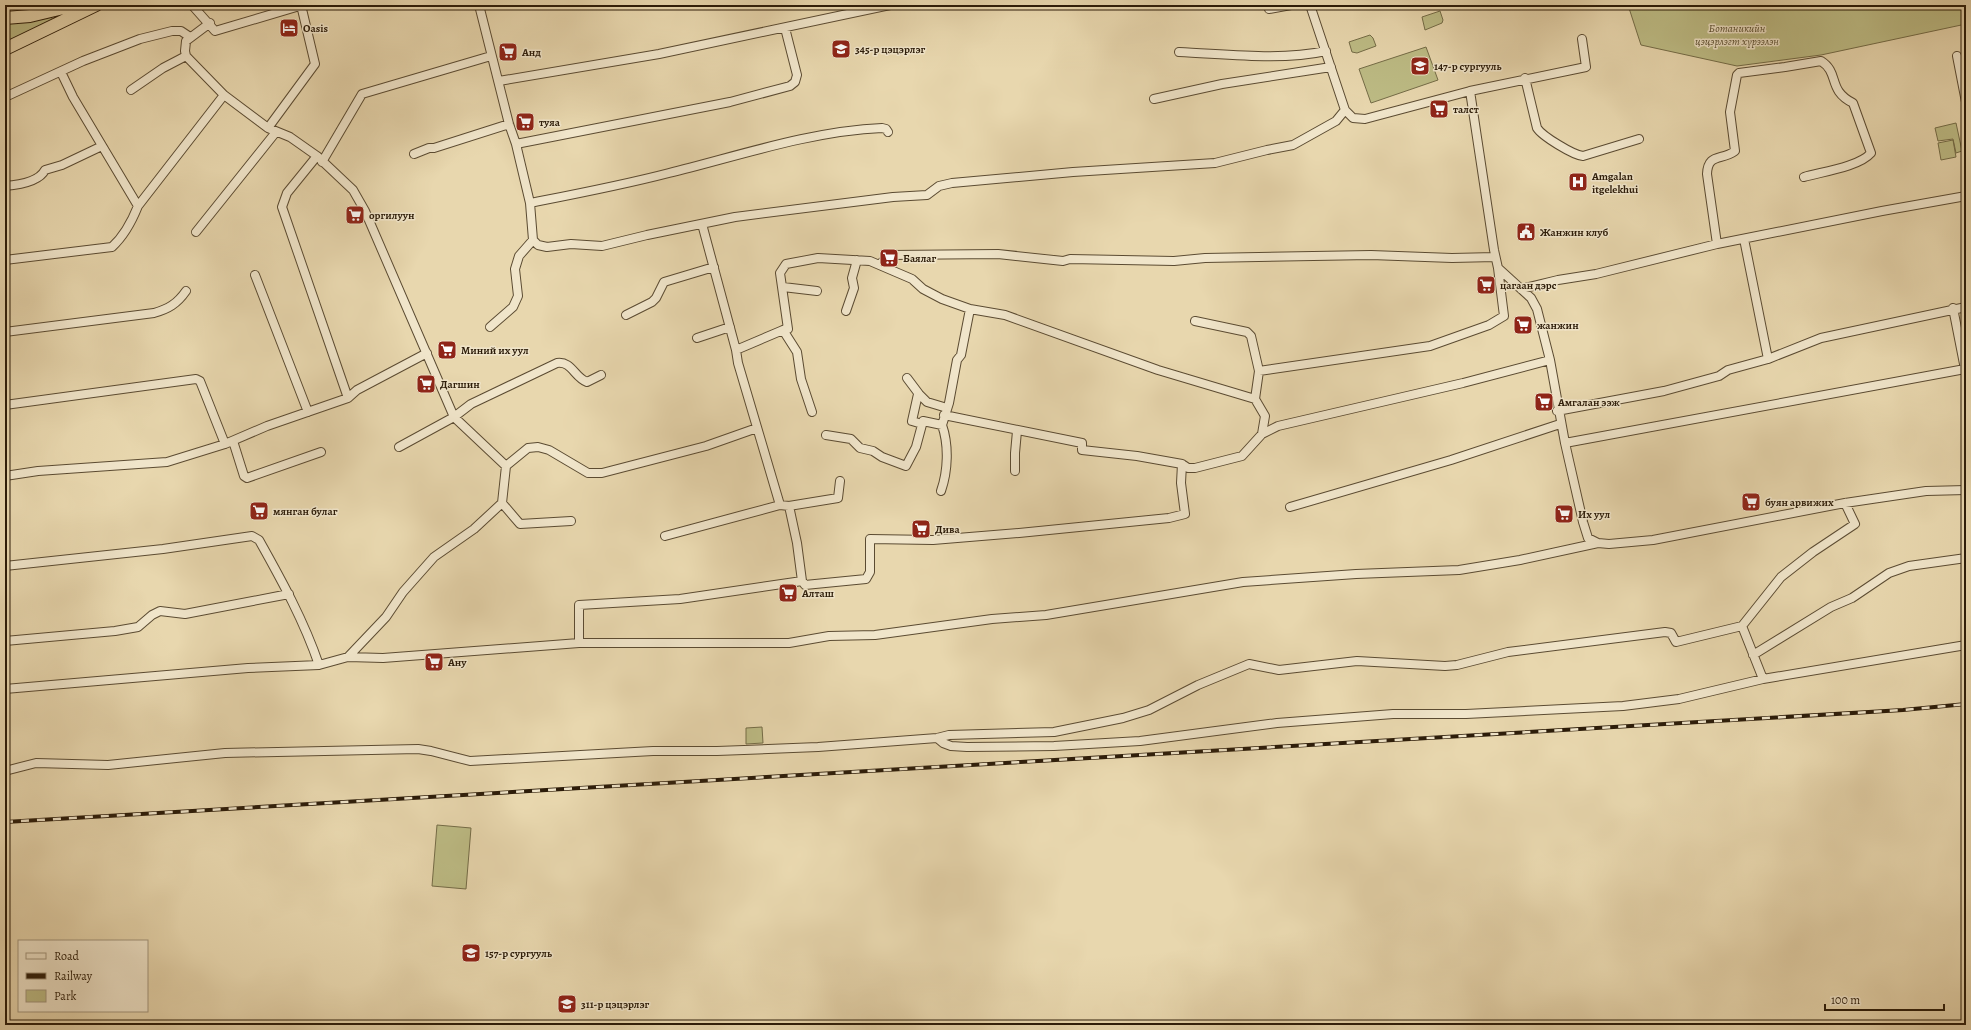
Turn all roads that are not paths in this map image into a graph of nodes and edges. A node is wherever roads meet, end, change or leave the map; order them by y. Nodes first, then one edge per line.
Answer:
1 (76, 5) edge
2 (96, 5) edge
3 (192, 5) edge
4 (302, 5) edge
5 (479, 5) edge
6 (890, 5) edge
7 (1291, 5) edge
8 (1310, 5) edge
9 (1270, 9) dead end
10 (5, 18) edge
11 (210, 24) junction
12 (785, 28) junction
13 (190, 37) junction
14 (1582, 38) dead end
15 (5, 49) edge
16 (1326, 51) junction
17 (1179, 52) dead end
18 (186, 56) junction
19 (491, 56) junction
20 (1957, 56) dead end
21 (1331, 67) junction
22 (61, 72) junction
23 (1525, 78) junction
24 (499, 81) junction
25 (1964, 84) edge
26 (132, 90) dead end
27 (1470, 91) junction
28 (224, 95) junction
29 (5, 97) edge
30 (1154, 100) dead end
31 (1966, 102) edge
32 (1345, 110) junction
33 (509, 124) junction
34 (268, 128) junction
35 (276, 132) junction
36 (888, 132) dead end
37 (1639, 139) dead end
38 (516, 144) junction
39 (102, 146) junction
40 (414, 154) dead end
41 (319, 159) junction
42 (1804, 177) dead end
43 (5, 186) edge
44 (1966, 196) edge
45 (530, 203) junction
46 (138, 206) junction
47 (702, 224) junction
48 (196, 232) dead end
49 (1744, 239) junction
50 (533, 240) junction
51 (1718, 244) junction
52 (1496, 257) junction
53 (5, 260) edge
54 (857, 260) junction
55 (880, 264) junction
56 (714, 267) junction
57 (1498, 268) junction
58 (256, 275) dead end
59 (783, 288) junction
60 (1521, 289) junction
61 (186, 291) dead end
62 (817, 291) dead end
63 (1966, 307) edge
64 (1953, 308) junction
65 (970, 309) junction
66 (846, 312) dead end
67 (626, 314) dead end
68 (1195, 321) dead end
69 (490, 327) dead end
70 (730, 327) junction
71 (782, 330) junction
72 (5, 332) edge
73 (697, 338) dead end
74 (736, 350) junction
75 (427, 353) junction
76 (1768, 359) junction
77 (1550, 360) junction
78 (1259, 371) junction
79 (601, 376) dead end
80 (907, 378) dead end
81 (918, 394) junction
82 (348, 398) junction
83 (1255, 399) junction
84 (5, 405) edge
85 (946, 411) junction
86 (1558, 411) junction
87 (308, 412) junction
88 (812, 412) dead end
89 (454, 417) junction
90 (922, 424) junction
91 (1560, 424) junction
92 (942, 425) junction
93 (757, 428) junction
94 (1017, 431) junction
95 (1262, 434) junction
96 (826, 435) dead end
97 (229, 442) junction
98 (1565, 443) junction
99 (399, 447) dead end
100 (321, 452) dead end
101 (1182, 464) junction
102 (506, 466) junction
103 (1015, 471) dead end
104 (5, 476) edge
105 (840, 481) dead end
106 (1966, 490) edge
107 (941, 491) dead end
108 (502, 503) junction
109 (1845, 503) junction
110 (784, 506) junction
111 (1290, 506) dead end
112 (571, 521) dead end
113 (665, 536) dead end
114 (1598, 543) junction
115 (1966, 558) edge
116 (5, 566) edge
117 (802, 581) junction
118 (289, 594) junction
119 (1742, 626) junction
120 (5, 641) edge
121 (579, 643) junction
122 (1966, 645) edge
123 (1754, 655) junction
124 (348, 657) junction
125 (319, 665) junction
126 (1763, 679) junction
127 (5, 689) edge
128 (937, 738) junction
129 (5, 771) edge

1 - 10 highway
2 - 15 highway
3 - 11 street
4 - 11 street
4 - 34 street
5 - 19 street
6 - 12 street
7 - 9 street
8 - 16 street
11 - 13 street
12 - 24 street
12 - 38 street
13 - 18 street
13 - 22 street
14 - 23 street
16 - 17 street
16 - 21 street
18 - 26 street
18 - 28 street
19 - 24 street
19 - 41 street
20 - 25 street
21 - 30 street
21 - 32 street
22 - 29 street
22 - 39 street
23 - 27 street
23 - 37 street
24 - 33 street
25 - 31 street
27 - 32 street
27 - 52 street
28 - 34 street
28 - 46 street
32 - 47 street
33 - 38 street
33 - 40 street
34 - 35 street
35 - 41 street
35 - 48 street
36 - 45 street
38 - 45 street
39 - 43 street
39 - 46 street
41 - 75 street
41 - 82 street
42 - 51 street
44 - 49 street
45 - 50 street
46 - 53 street
47 - 50 street
47 - 56 street
49 - 51 street
49 - 76 street
50 - 69 street
51 - 60 street
52 - 55 street
52 - 57 street
54 - 55 street
54 - 59 street
54 - 66 street
55 - 65 street
56 - 67 street
56 - 70 street
57 - 60 street
57 - 78 street
58 - 87 street
59 - 62 street
59 - 71 street
60 - 77 street
61 - 72 street
63 - 64 street
64 - 76 street
64 - 98 street
65 - 83 street
65 - 85 street
68 - 78 street
70 - 73 street
70 - 74 street
71 - 74 street
71 - 88 street
74 - 93 street
75 - 82 street
75 - 89 street
76 - 86 street
77 - 86 street
77 - 95 street
78 - 83 street
79 - 89 street
80 - 81 street
81 - 85 street
81 - 90 street
82 - 87 street
83 - 95 street
84 - 97 street
85 - 92 street
85 - 94 street
86 - 91 street
87 - 97 street
89 - 99 street
89 - 102 street
90 - 92 street
90 - 96 street
91 - 98 street
91 - 111 street
92 - 107 street
93 - 102 street
93 - 110 street
94 - 101 street
94 - 103 street
95 - 101 street
97 - 100 street
97 - 104 street
98 - 114 street
101 - 117 street
102 - 108 street
105 - 110 street
106 - 109 street
108 - 112 street
108 - 124 street
109 - 114 street
109 - 119 street
110 - 113 street
110 - 117 street
114 - 121 street
115 - 123 street
116 - 118 street
117 - 121 street
118 - 120 street
118 - 125 street
119 - 123 street
119 - 128 street
121 - 124 street
122 - 126 street
123 - 126 street
124 - 125 street
125 - 127 street
126 - 128 street
128 - 129 street

